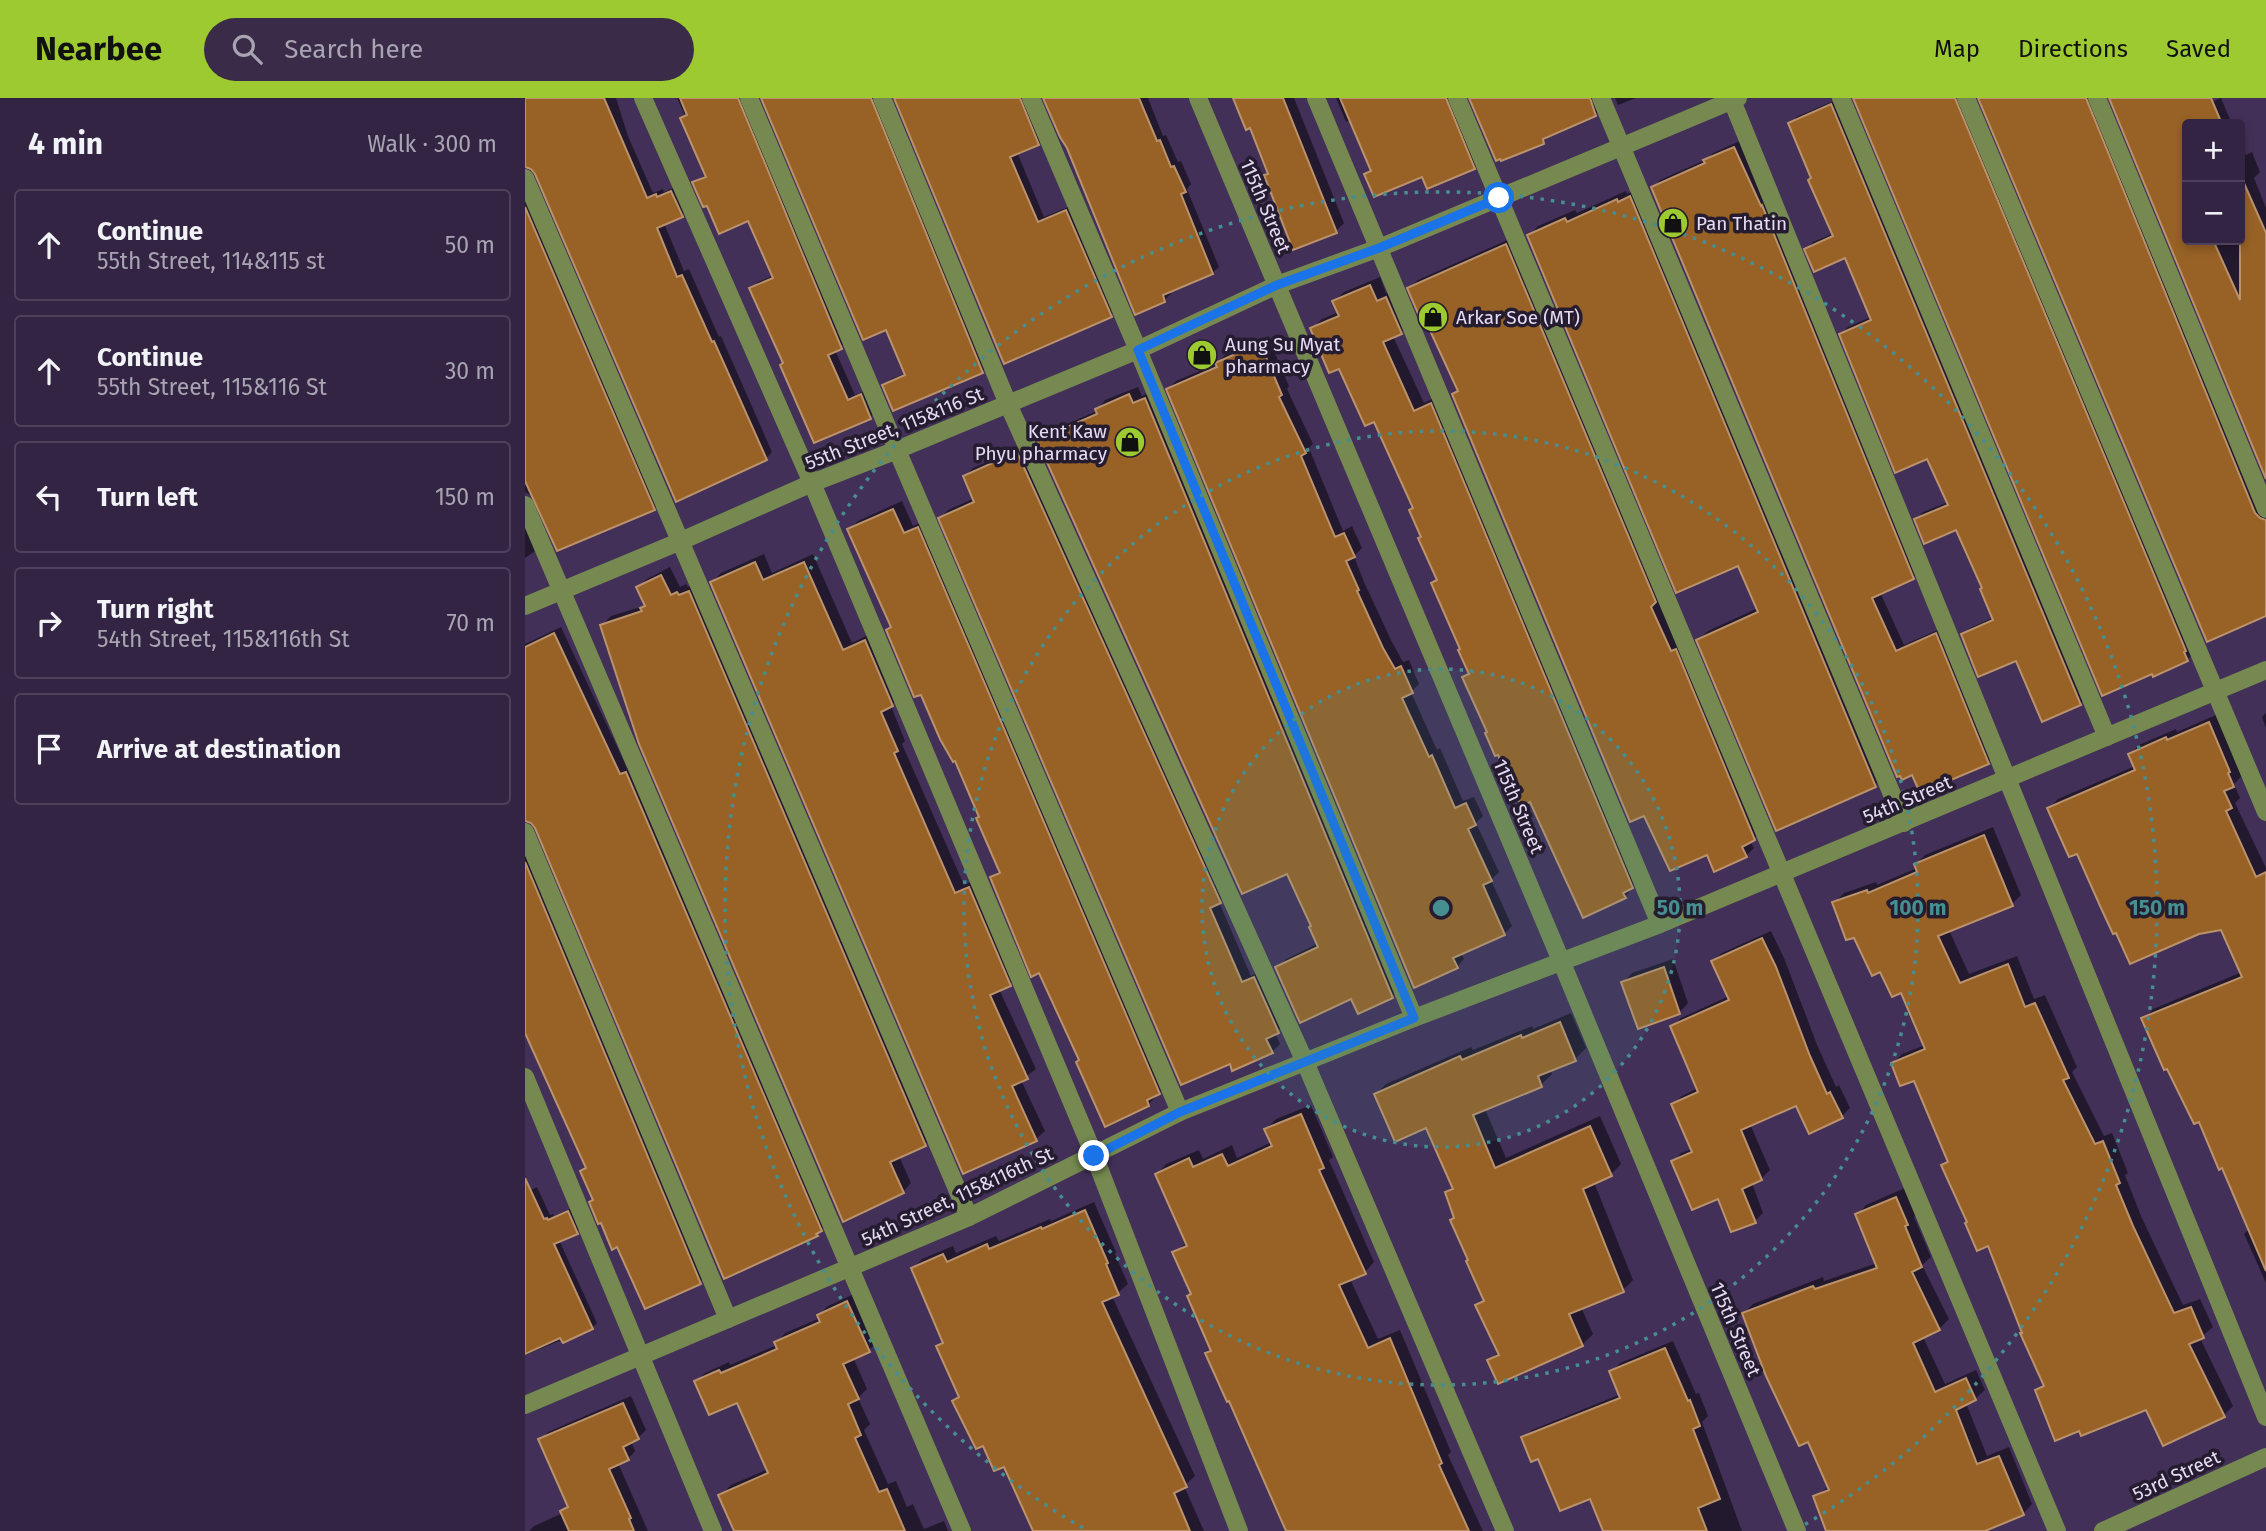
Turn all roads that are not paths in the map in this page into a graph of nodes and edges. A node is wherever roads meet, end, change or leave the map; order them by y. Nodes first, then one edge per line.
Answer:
1 (643, 98) edge
2 (749, 98) edge
3 (882, 98) edge
4 (1031, 98) edge
5 (1198, 98) edge
6 (1316, 98) edge
7 (1457, 98) edge
8 (1601, 98) edge
9 (1841, 98) edge
10 (1966, 98) edge
11 (2097, 98) edge
12 (1734, 99) edge
13 (1622, 147) junction
14 (525, 178) edge
15 (1499, 198) junction
16 (1379, 248) junction
17 (1277, 285) junction
18 (1138, 350) junction
19 (1007, 404) junction
20 (897, 450) junction
21 (812, 483) junction
22 (525, 505) edge
23 (2266, 509) edge
24 (681, 541) junction
25 (561, 591) junction
26 (525, 606) edge
27 (2266, 670) edge
28 (2214, 692) junction
29 (2107, 737) junction
30 (2009, 779) junction
31 (2266, 812) edge
32 (1904, 823) junction
33 (525, 832) edge
34 (1782, 874) junction
35 (1660, 924) junction
36 (1562, 963) junction
37 (1414, 1018) junction
38 (1305, 1062) junction
39 (525, 1077) edge
40 (1180, 1112) junction
41 (1094, 1156) junction
42 (969, 1217) junction
43 (849, 1268) junction
44 (728, 1320) junction
45 (641, 1357) junction
46 (525, 1405) edge
47 (2266, 1417) edge
48 (2266, 1457) edge
49 (2115, 1529) edge
50 (713, 1531) edge
51 (962, 1531) edge
52 (1239, 1531) edge
53 (1505, 1531) edge
54 (1797, 1531) edge
55 (2057, 1531) edge

1 - 21 street
2 - 20 street
3 - 19 street
4 - 18 street
5 - 17 street, 115th Street
6 - 16 street
7 - 15 street
8 - 13 street
9 - 29 street
10 - 28 street
11 - 23 street
12 - 13 street, 55th Street, 115&116 St
12 - 30 street
13 - 15 street, 55th Street, 115&116 St
13 - 32 street
14 - 24 street
15 - 16 street, 55th Street, 115&116 St
15 - 34 street
16 - 17 street, 55th Street, 115&116 St
16 - 35 street
17 - 18 street, 55th Street, 115&116 St
17 - 36 street, 115th Street
18 - 19 street, 55th Street, 115&116 St
18 - 37 street
19 - 20 street, 55th Street, 115&116 St
19 - 38 street
20 - 21 street, 55th Street, 115&116 St
20 - 40 street
21 - 24 street, 55th Street, 115&116 St
21 - 41 street
22 - 25 street
24 - 25 street, 55th Street, 115&116 St
24 - 42 street
25 - 26 street, 55th Street, 115&116 St
25 - 43 street
27 - 28 street, 54th Street
28 - 29 street, 54th Street
28 - 31 street
29 - 30 street, 54th Street
30 - 32 street, 54th Street
30 - 47 street
32 - 34 street, 54th Street
33 - 44 street
34 - 35 street, 54th Street
34 - 55 street
35 - 36 street, 54th Street
36 - 37 street, 54th Street, 115&116th St
36 - 54 street, 115th Street
37 - 38 street, 54th Street, 115&116th St
38 - 40 street, 54th Street, 115&116th St
38 - 53 street
39 - 45 street
40 - 41 street, 54th Street, 115&116th St
41 - 42 street, 54th Street, 115&116th St
41 - 52 street
42 - 43 street, 54th Street, 115&116th St
43 - 44 street, 54th Street, 115&116th St
43 - 51 street
44 - 45 street, 54th Street, 115&116th St
45 - 46 street, 54th Street, 115&116th St
45 - 50 street
48 - 49 street, 53rd Street

